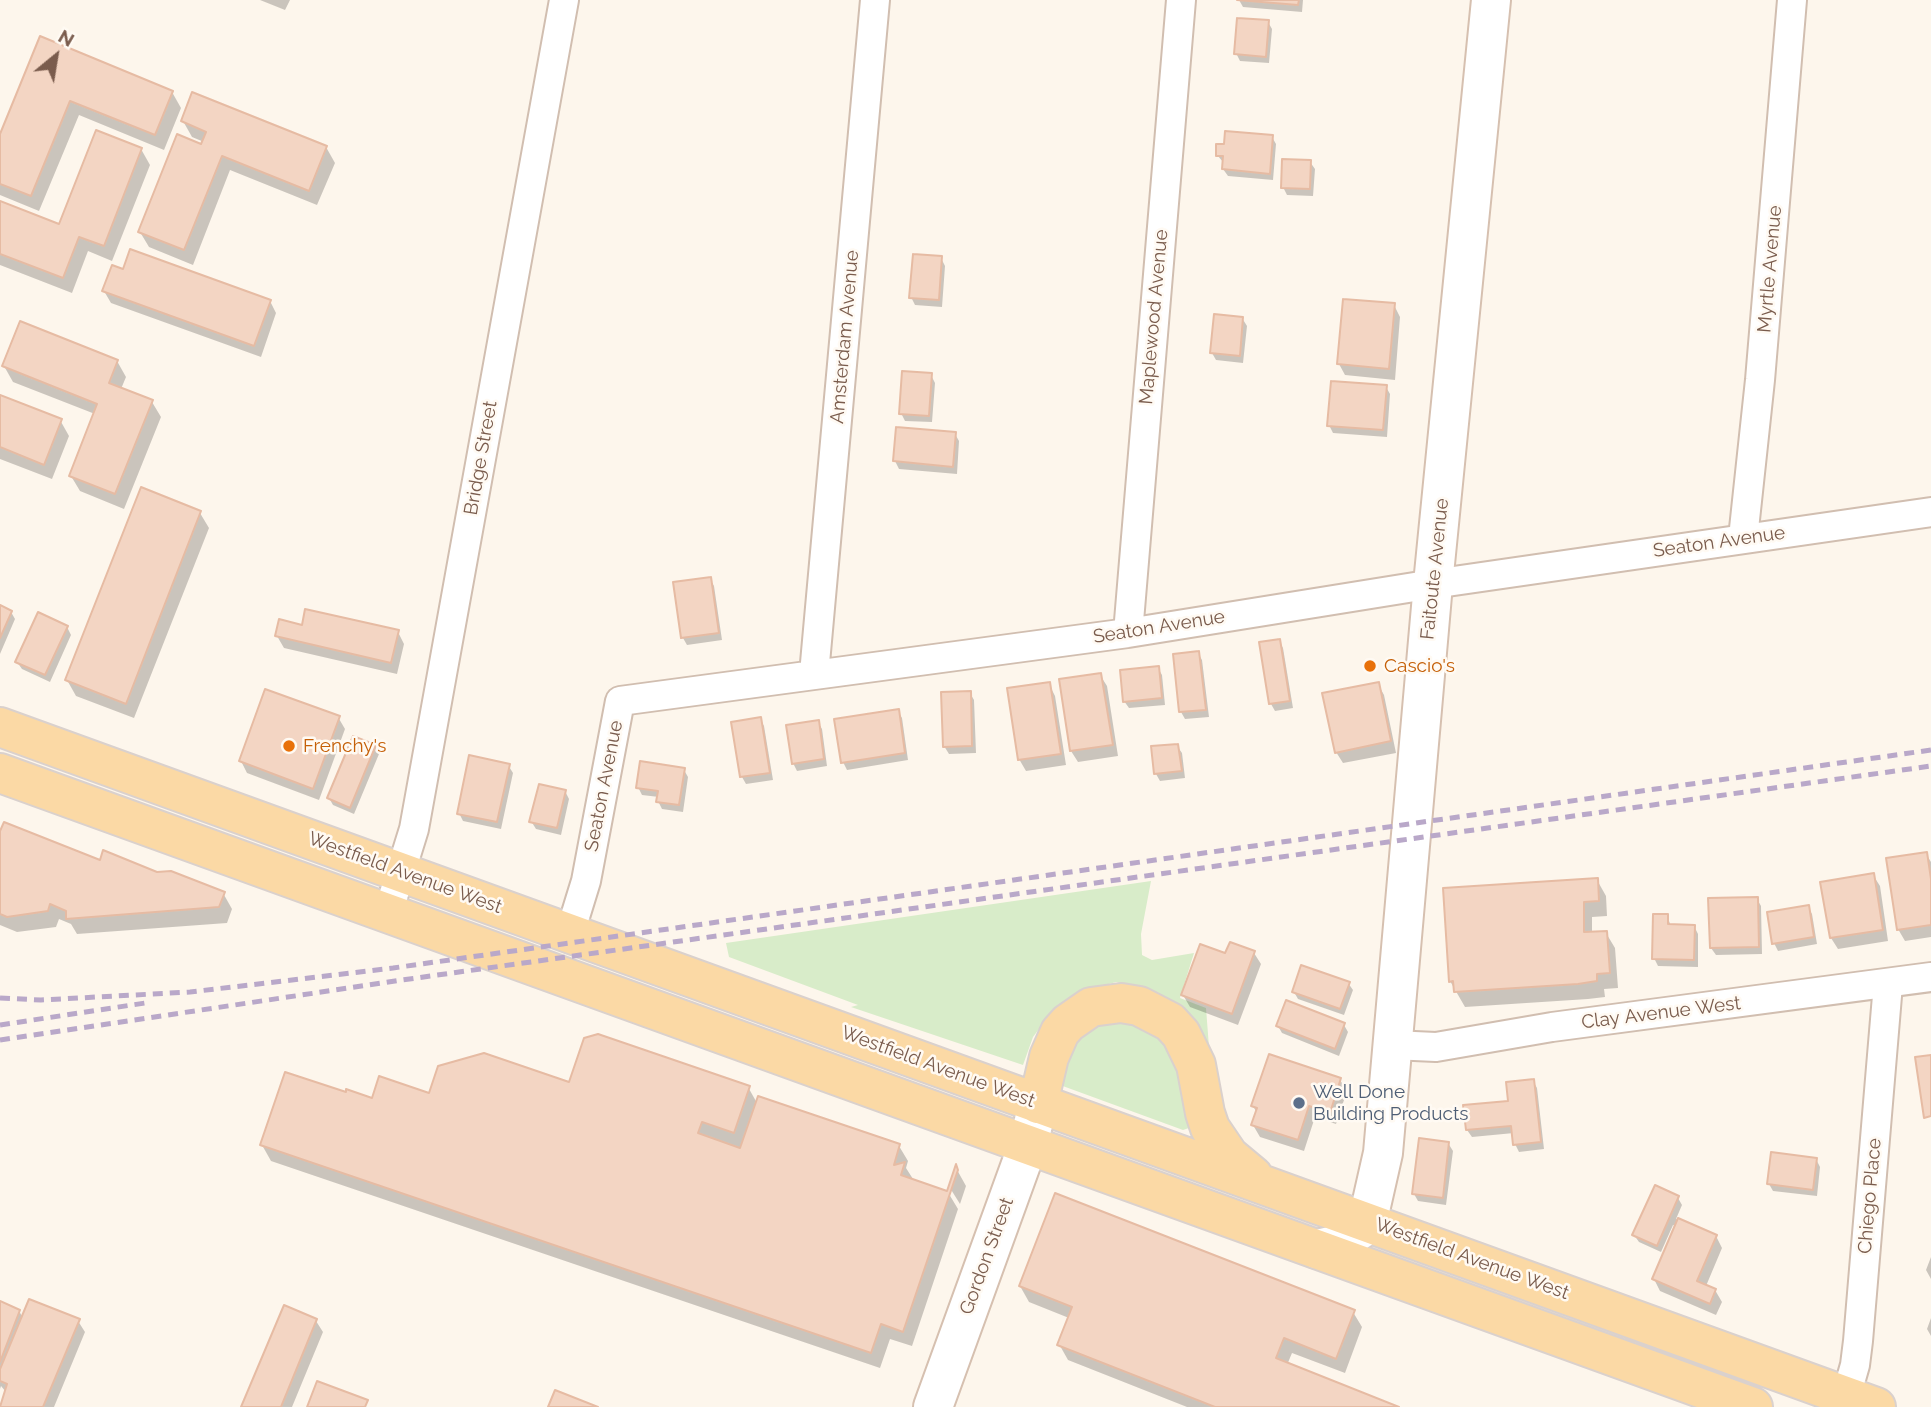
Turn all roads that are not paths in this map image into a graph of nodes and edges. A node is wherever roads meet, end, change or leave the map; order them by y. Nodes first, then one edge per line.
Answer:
1 (564, 0) edge
2 (876, 0) edge
3 (1181, 0) edge
4 (1491, 0) edge
5 (1792, 0) edge
6 (1931, 512) edge
7 (1743, 538) junction
8 (1433, 584) junction
9 (1128, 633) junction
10 (814, 674) junction
11 (0, 727) edge
12 (0, 773) edge
13 (402, 871) junction
14 (388, 913) junction
15 (570, 933) junction
16 (1931, 977) edge
17 (1888, 984) junction
18 (1392, 1045) junction
19 (1038, 1104) junction
20 (1028, 1145) junction
21 (1265, 1185) junction
22 (1366, 1221) junction
23 (1317, 1249) junction
24 (1855, 1403) edge
25 (933, 1405) edge
26 (1753, 1407) edge

1 - 13 street, Bridge Street
2 - 10 street, Amsterdam Avenue
3 - 9 street, Maplewood Avenue
4 - 8 street, Faitoute Avenue
5 - 7 street, Myrtle Avenue
6 - 7 street, Seaton Avenue
7 - 8 street, Seaton Avenue
8 - 9 street, Seaton Avenue
8 - 18 street, Faitoute Avenue
9 - 10 street, Seaton Avenue
10 - 15 street, Seaton Avenue
11 - 13 main road, Westfield Avenue West
12 - 14 main road
13 - 14 street, Bridge Street
13 - 15 main road, Westfield Avenue West
14 - 20 main road
15 - 19 main road, Westfield Avenue West
16 - 17 street, Clay Avenue West
17 - 18 street, Clay Avenue West
17 - 24 street, Chiego Place
18 - 22 street, Faitoute Avenue
19 - 20 street, Gordon Street
19 - 21 main road, Westfield Avenue West
19 - 21 main road
20 - 23 main road
20 - 25 street, Gordon Street
21 - 22 main road, Westfield Avenue West
22 - 23 street
22 - 24 main road, Westfield Avenue West
23 - 26 main road

